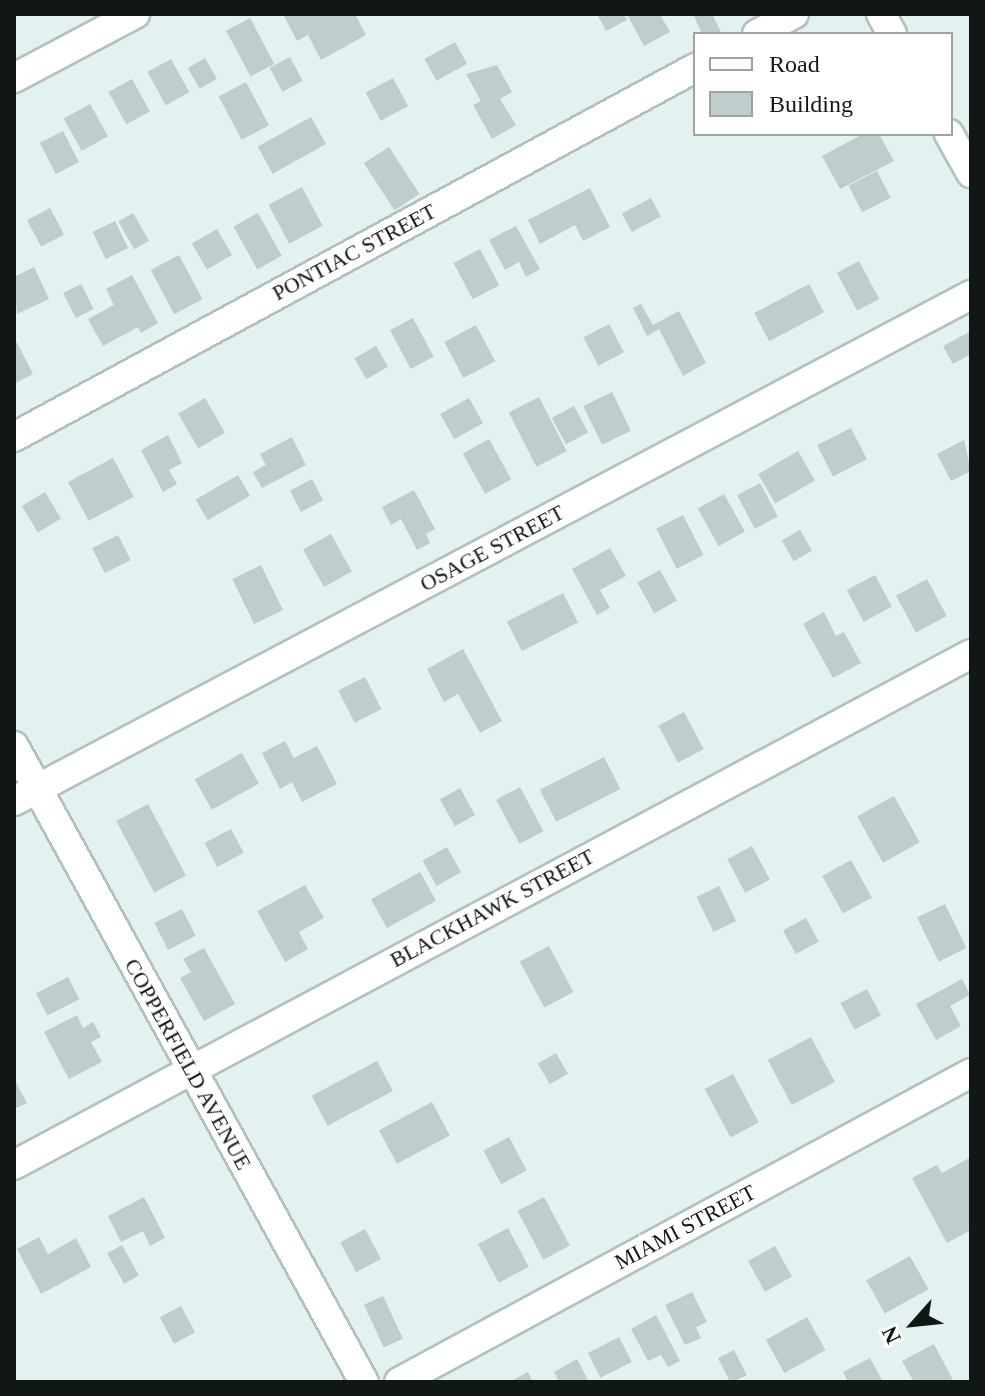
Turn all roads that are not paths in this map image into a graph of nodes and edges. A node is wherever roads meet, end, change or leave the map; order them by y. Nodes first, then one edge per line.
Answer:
1 (135, 14) edge
2 (794, 14) edge
3 (881, 14) edge
4 (761, 32) edge
5 (891, 32) edge
6 (693, 69) edge
7 (14, 78) edge
8 (950, 136) edge
9 (971, 173) edge
10 (971, 295) edge
11 (14, 437) edge
12 (971, 654) edge
13 (14, 746) edge
14 (26, 794) edge
15 (190, 1068) junction
16 (971, 1073) edge
17 (14, 1165) edge
18 (364, 1382) edge
19 (399, 1382) edge

1 - 7 street
2 - 4 street
3 - 5 street
6 - 11 street, PONTIAC STREET
8 - 9 street
10 - 14 street, OSAGE STREET
12 - 15 street, BLACKHAWK STREET
13 - 14 street, COPPERFIELD AVENUE
14 - 15 street, COPPERFIELD AVENUE
15 - 17 street, BLACKHAWK STREET
15 - 18 street, COPPERFIELD AVENUE
16 - 19 street, MIAMI STREET

